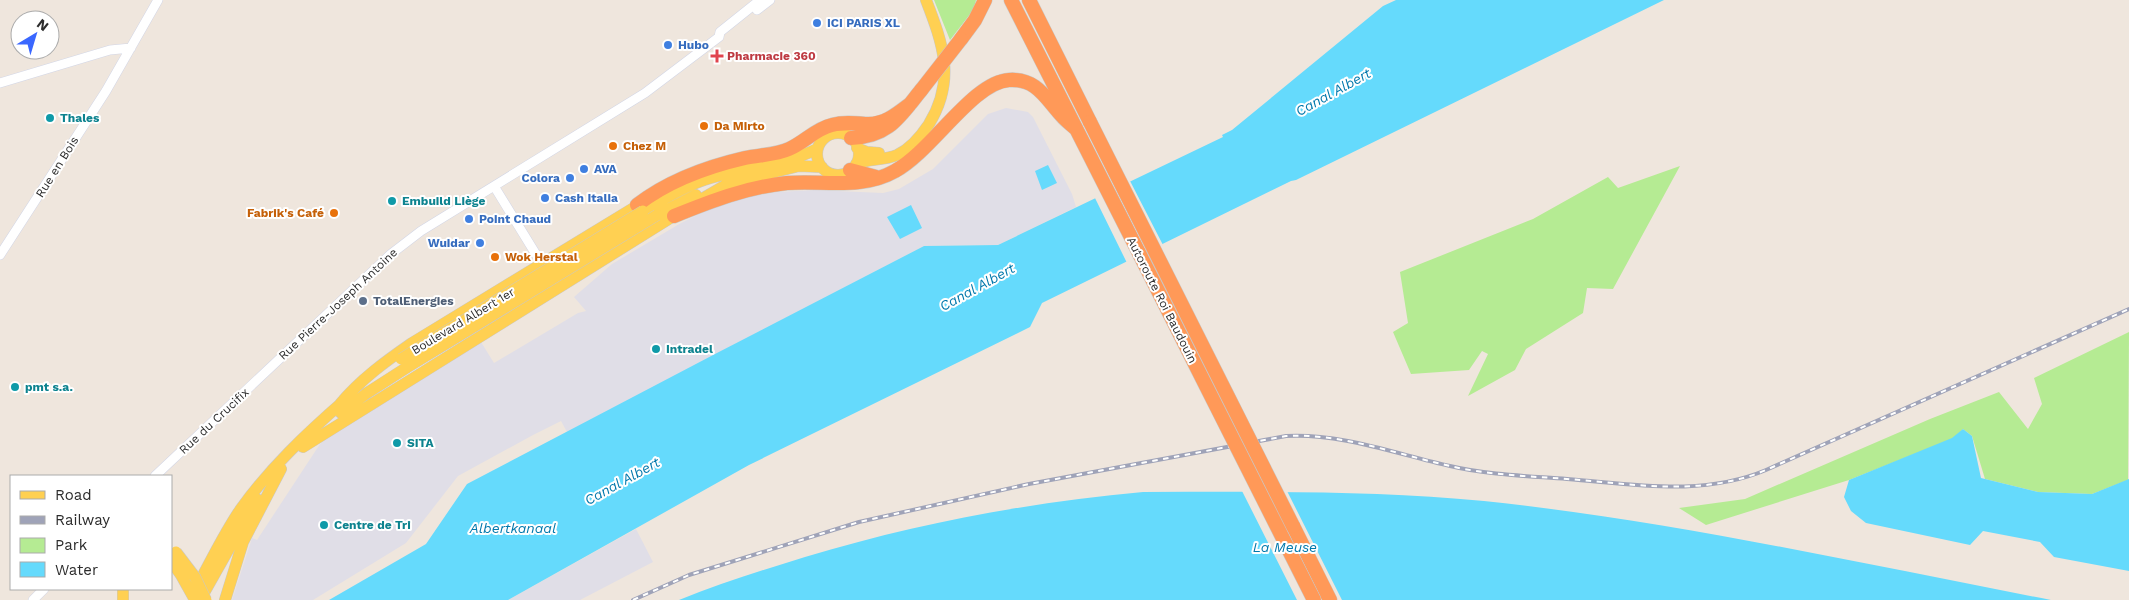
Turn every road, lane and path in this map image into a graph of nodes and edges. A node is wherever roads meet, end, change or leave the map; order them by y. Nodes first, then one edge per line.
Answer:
1 (158, 0) edge
2 (760, 0) edge
3 (770, 0) edge
4 (918, 0) edge
5 (926, 0) edge
6 (1011, 0) edge
7 (1029, 0) edge
8 (1038, 0) edge
9 (984, 4) edge
10 (1038, 17) junction
11 (719, 37) junction
12 (131, 48) junction
13 (0, 83) edge
14 (910, 104) junction
15 (1076, 129) junction
16 (854, 143) junction
17 (817, 150) junction
18 (822, 166) junction
19 (853, 167) junction
20 (880, 177) junction
21 (731, 182) junction
22 (494, 186) junction
23 (640, 208) junction
24 (674, 216) junction
25 (0, 255) edge
26 (542, 263) junction
27 (558, 289) junction
28 (403, 364) junction
29 (272, 366) joint
30 (340, 404) junction
31 (303, 447) junction
32 (281, 469) junction
33 (156, 475) edge
34 (173, 553) edge
35 (43, 590) edge
36 (33, 600) edge
37 (190, 600) edge
38 (195, 600) edge
39 (200, 600) edge
40 (206, 600) edge
41 (225, 600) edge
42 (1314, 600) edge
43 (1330, 600) edge

1 - 12 street, Rue en Bois
2 - 11 street
3 - 11 street
4 - 16 main road, Boulevard Albert 1er
5 - 19 main road, Boulevard Albert 1er
6 - 15 highway, Autoroute Roi Baudouin
7 - 10 highway, Autoroute Roi Baudouin
8 - 10 highway
9 - 14 highway, bridge
10 - 43 highway, Autoroute Roi Baudouin, bridge
11 - 22 street, Rue Pierre-Joseph Antoine
12 - 13 street
12 - 25 street, Rue en Bois
14 - 16 highway
14 - 23 highway
15 - 20 highway
15 - 42 highway, Autoroute Roi Baudouin, bridge
16 - 17 main road, Boulevard Albert 1er
16 - 19 main road
17 - 18 main road
17 - 23 main road, Boulevard Albert 1er
18 - 19 main road, Boulevard Albert 1er
18 - 21 main road, Boulevard Albert 1er
19 - 20 highway
20 - 24 highway
21 - 24 main road
21 - 28 main road, Boulevard Albert 1er, bridge
22 - 26 street
22 - 29 street, Rue Pierre-Joseph Antoine
23 - 26 main road
23 - 28 main road, Boulevard Albert 1er, bridge
24 - 27 main road
26 - 27 street
26 - 30 main road
27 - 31 main road
28 - 30 main road, Boulevard Albert 1er
28 - 31 main road, Boulevard Albert 1er
29 - 33 street, Rue du Crucifix
30 - 37 main road, Boulevard Albert 1er
31 - 32 main road, Boulevard Albert 1er
32 - 39 main road, Boulevard Albert 1er
32 - 41 main road
34 - 38 main road, bridge
34 - 40 main road, bridge
35 - 36 street

